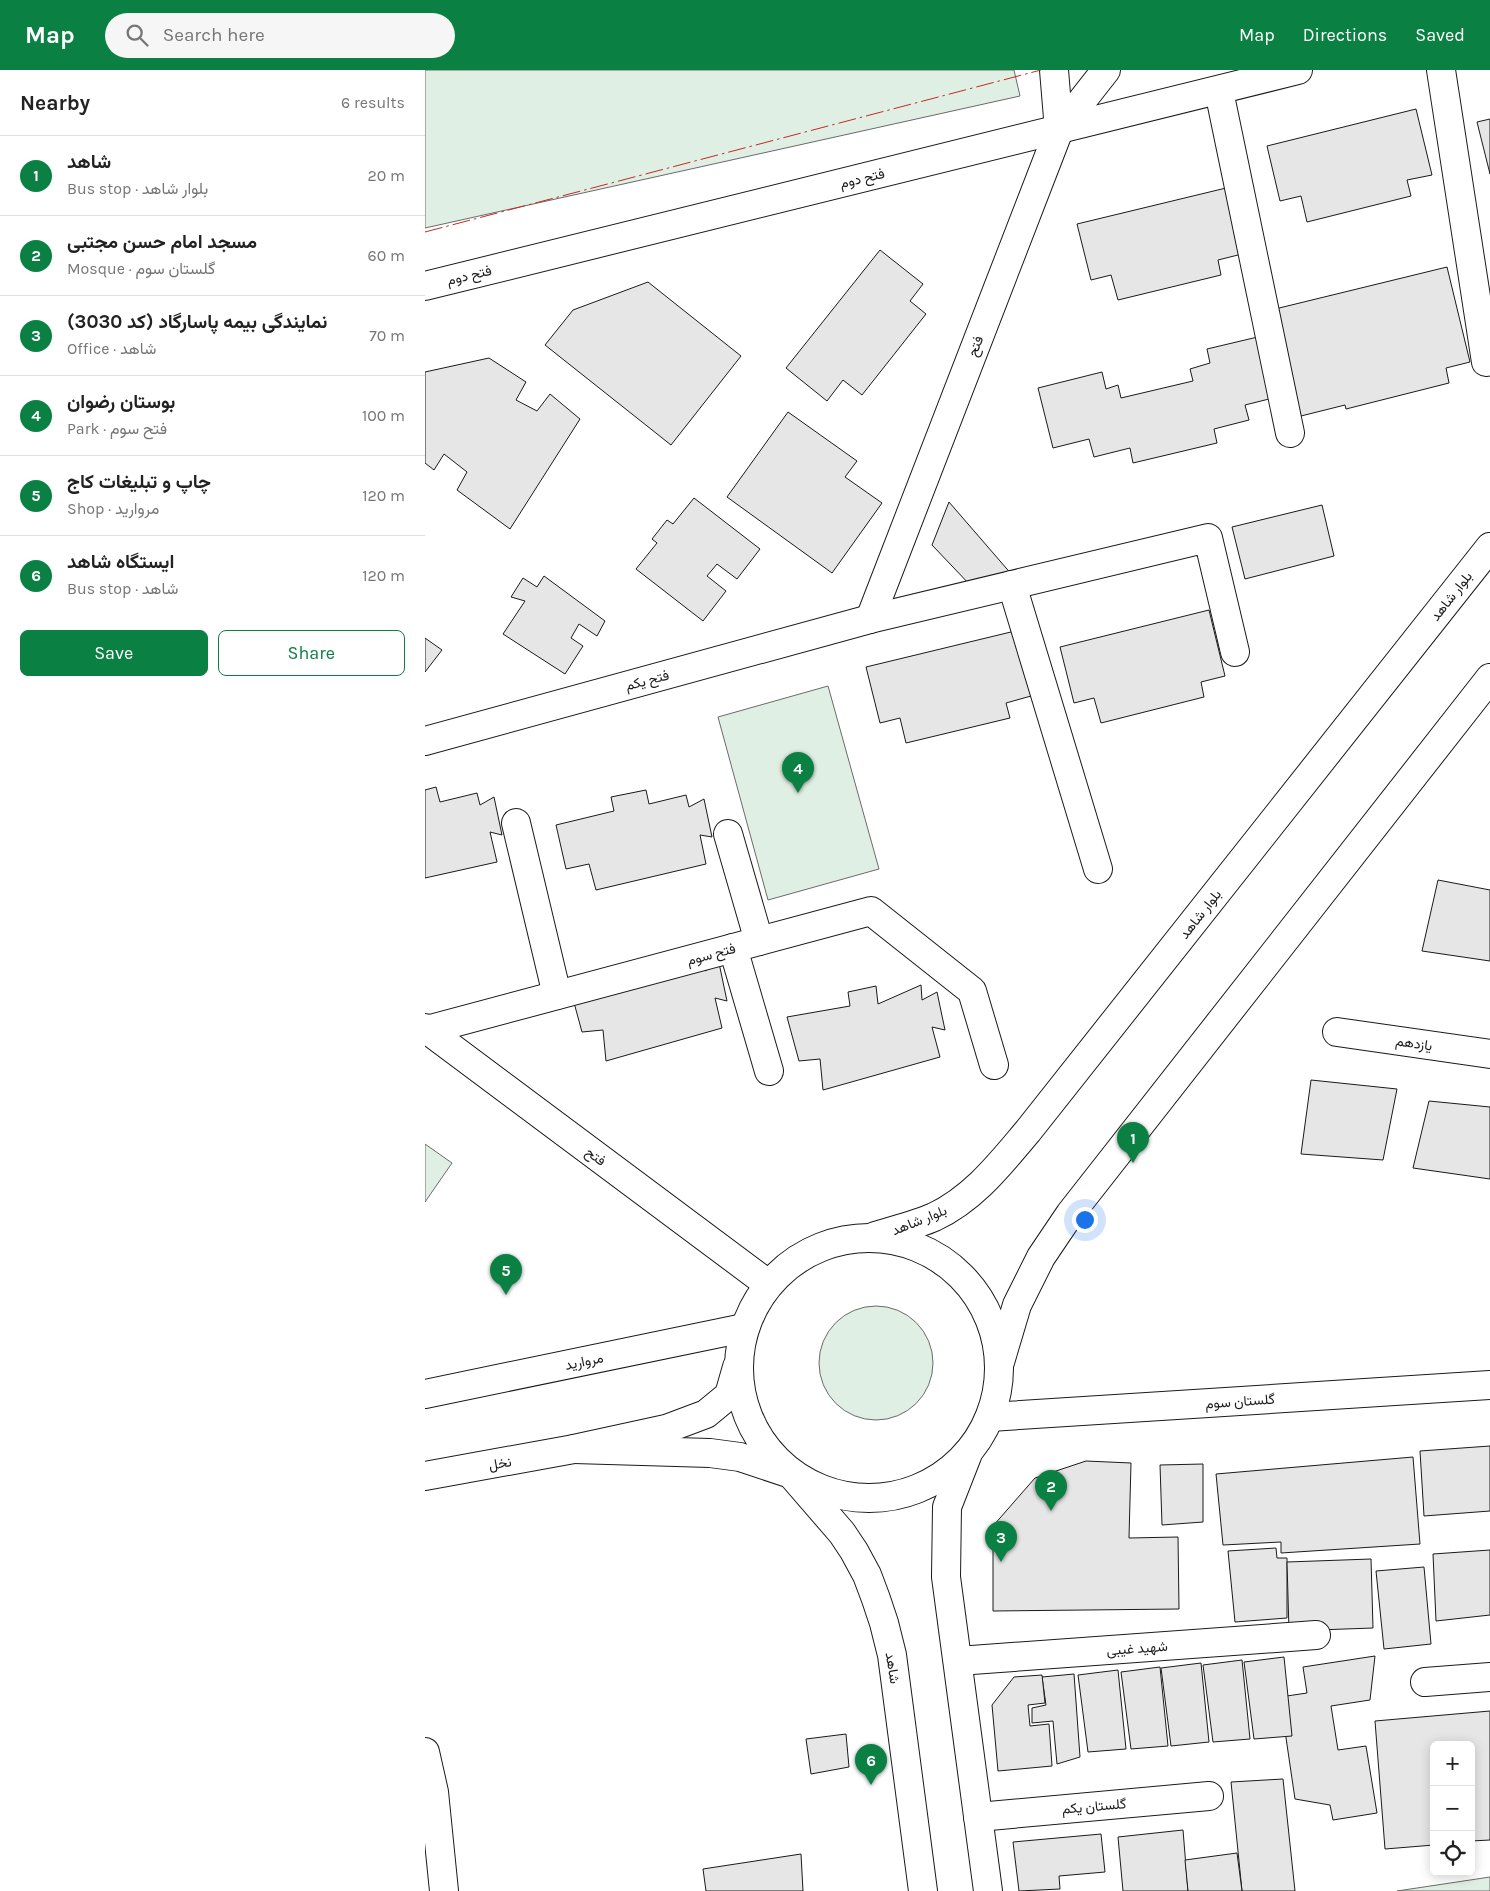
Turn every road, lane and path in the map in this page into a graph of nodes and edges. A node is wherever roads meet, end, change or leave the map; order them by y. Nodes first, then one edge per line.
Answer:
1 (1054, 70) edge
2 (1106, 70) edge
3 (1298, 70) edge
4 (1441, 70) edge
5 (1219, 91) junction
6 (1059, 130) junction
7 (425, 286) edge
8 (1487, 362) dead end
9 (1290, 433) dead end
10 (1490, 547) edge
11 (1012, 586) junction
12 (870, 619) junction
13 (1235, 652) dead end
14 (1490, 678) edge
15 (425, 741) edge
16 (517, 823) dead end
17 (728, 834) dead end
18 (1097, 870) dead end
19 (759, 941) junction
20 (733, 948) junction
21 (557, 995) junction
22 (426, 1029) edge
23 (1337, 1032) dead end
24 (1490, 1054) edge
25 (994, 1065) dead end
26 (769, 1071) dead end
27 (875, 1236) junction
28 (768, 1284) junction
29 (743, 1328) junction
30 (1000, 1362) junction
31 (737, 1367) junction
32 (1490, 1385) edge
33 (425, 1394) edge
34 (990, 1417) junction
35 (575, 1449) junction
36 (968, 1453) junction
37 (791, 1474) junction
38 (425, 1476) edge
39 (1316, 1635) dead end
40 (958, 1661) junction
41 (1490, 1677) edge
42 (1425, 1682) dead end
43 (425, 1752) edge
44 (1209, 1796) dead end
45 (978, 1817) junction
46 (444, 1891) edge
47 (923, 1891) edge
48 (988, 1891) edge

1 - 6 street, فتح
2 - 6 street
3 - 5 street, فتح دوم
4 - 8 street
5 - 6 street, فتح دوم
5 - 9 street
6 - 7 street, فتح دوم
6 - 12 street, فتح
10 - 27 street, بلوار شاهد
11 - 12 street, فتح یکم
11 - 13 street, فتح یکم
11 - 18 street
12 - 15 street, فتح یکم
14 - 30 street
16 - 21 street
17 - 19 street
19 - 20 street, فتح سوم
19 - 25 street, فتح سوم
20 - 21 street, فتح سوم
20 - 26 street
21 - 22 street, فتح سوم
22 - 28 street, فتح
23 - 24 street, یازدهم
27 - 28 street
27 - 30 street
28 - 29 street
29 - 31 street
29 - 33 street, مروارید
30 - 34 street
31 - 35 street
31 - 37 street
32 - 34 street, گلستان سوم
34 - 36 street
35 - 37 street
35 - 38 street, نخل
36 - 37 street
36 - 40 street
37 - 47 street, شاهد
39 - 40 street, شهید غیبی
40 - 45 street
41 - 42 street
43 - 46 street
44 - 45 street, گلستان یکم
45 - 48 street

